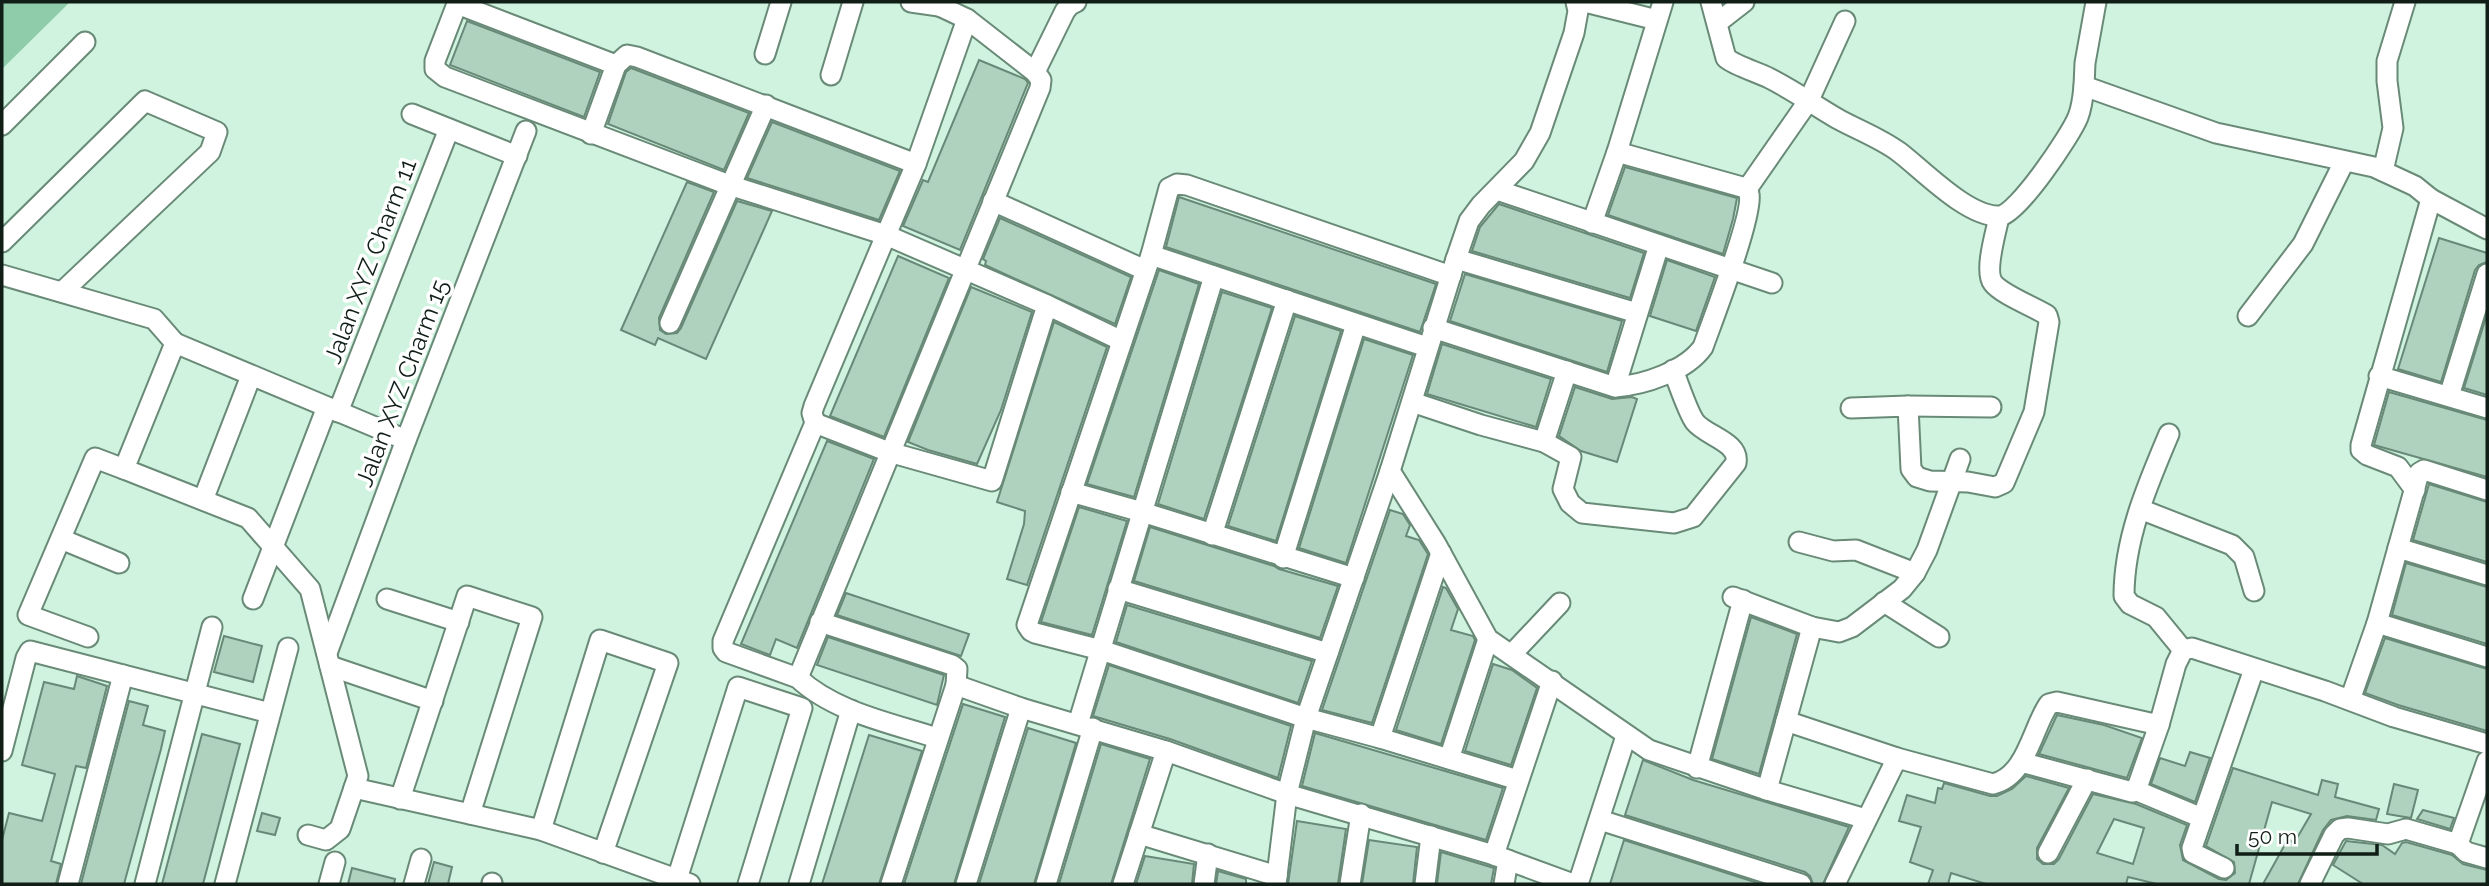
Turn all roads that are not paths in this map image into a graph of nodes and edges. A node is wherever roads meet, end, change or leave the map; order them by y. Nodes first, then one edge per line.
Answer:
1 (781, 2) edge
2 (853, 2) edge
3 (911, 2) edge
4 (1076, 2) edge
5 (1576, 2) edge
6 (1585, 2) edge
7 (1712, 2) edge
8 (1744, 2) edge
9 (2096, 2) edge
10 (2405, 2) edge
11 (457, 3) edge
12 (935, 4) edge
13 (1660, 11) edge
14 (967, 19) junction
15 (1844, 21) dead end
16 (1717, 23) junction
17 (85, 42) dead end
18 (765, 54) dead end
19 (616, 65) junction
20 (1035, 72) junction
21 (831, 75) dead end
22 (2084, 86) junction
23 (1809, 100) junction
24 (766, 105) junction
25 (412, 114) dead end
26 (2, 125) edge
27 (449, 129) junction
28 (526, 131) dead end
29 (591, 134) junction
30 (1617, 152) junction
31 (517, 156) junction
32 (2344, 162) junction
33 (916, 164) junction
34 (2383, 171) junction
35 (729, 186) junction
36 (1746, 189) junction
37 (1497, 190) junction
38 (2431, 199) junction
39 (993, 201) junction
40 (1999, 217) junction
41 (1592, 223) junction
42 (2487, 229) edge
43 (886, 235) junction
44 (2, 242) edge
45 (1660, 245) junction
46 (1148, 262) junction
47 (1453, 268) junction
48 (1731, 268) junction
49 (965, 269) junction
50 (2487, 274) edge
51 (2, 275) edge
52 (1214, 276) junction
53 (1772, 283) dead end
54 (62, 292) junction
55 (1287, 300) junction
56 (1047, 305) junction
57 (1637, 313) junction
58 (2248, 316) dead end
59 (670, 323) dead end
60 (1356, 324) junction
61 (1430, 338) junction
62 (1122, 341) junction
63 (175, 343) junction
64 (1673, 370) junction
65 (1567, 371) junction
66 (251, 376) junction
67 (2379, 376) junction
68 (1615, 387) junction
69 (2449, 396) junction
70 (1412, 402) junction
71 (1908, 406) junction
72 (1991, 407) dead end
73 (1852, 408) dead end
74 (2487, 408) edge
75 (333, 410) junction
76 (816, 423) junction
77 (2169, 435) dead end
78 (406, 440) junction
79 (1544, 442) junction
80 (890, 453) junction
81 (1960, 459) dead end
82 (124, 469) junction
83 (1390, 471) junction
84 (1952, 481) junction
85 (2415, 490) junction
86 (2487, 490) edge
87 (1071, 492) junction
88 (203, 500) junction
89 (2140, 509) junction
90 (1142, 512) junction
91 (1212, 535) junction
92 (61, 539) junction
93 (1799, 542) dead end
94 (273, 547) junction
95 (2398, 548) junction
96 (1441, 553) junction
97 (1283, 558) junction
98 (119, 563) dead end
99 (1915, 573) junction
100 (2487, 575) edge
101 (1353, 578) junction
102 (1118, 589) junction
103 (2254, 591) dead end
104 (253, 599) dead end
105 (387, 600) dead end
106 (1560, 603) dead end
107 (1884, 603) junction
108 (459, 622) junction
109 (820, 622) junction
110 (2377, 623) junction
111 (1812, 626) junction
112 (212, 627) dead end
113 (1939, 636) dead end
114 (88, 637) dead end
115 (1489, 639) junction
116 (288, 648) dead end
117 (1101, 650) junction
118 (2183, 650) junction
119 (1328, 653) junction
120 (1512, 654) junction
121 (2487, 657) edge
122 (328, 660) junction
123 (2254, 668) junction
124 (123, 675) junction
125 (798, 678) junction
126 (1552, 681) junction
127 (956, 685) junction
128 (195, 694) junction
129 (2350, 700) junction
130 (433, 701) junction
131 (1021, 708) junction
132 (851, 710) junction
133 (270, 713) junction
134 (1306, 718) junction
135 (1786, 721) junction
136 (2160, 725) junction
137 (1086, 726) junction
138 (1626, 736) junction
139 (937, 738) junction
140 (1380, 738) junction
141 (2487, 744) edge
142 (2, 751) edge
143 (1166, 751) junction
144 (1897, 758) junction
145 (1449, 759) junction
146 (2487, 761) edge
147 (2021, 762) junction
148 (1698, 768) junction
149 (2087, 779) junction
150 (1518, 780) junction
151 (354, 788) junction
152 (1767, 790) junction
153 (2135, 790) junction
154 (1287, 794) junction
155 (401, 799) junction
156 (470, 814) junction
157 (1361, 814) junction
158 (2202, 818) junction
159 (1866, 819) junction
160 (1600, 820) junction
161 (541, 831) junction
162 (1139, 834) junction
163 (308, 835) dead end
164 (1432, 836) junction
165 (2458, 844) junction
166 (603, 853) junction
167 (2048, 853) dead end
168 (1208, 854) junction
169 (1501, 857) junction
170 (2487, 858) edge
171 (421, 859) dead end
172 (335, 862) dead end
173 (2224, 869) dead end
174 (1277, 880) edge
175 (683, 882) edge
176 (68, 884) edge
177 (145, 884) edge
178 (225, 884) edge
179 (329, 884) edge
180 (414, 884) edge
181 (748, 884) edge
182 (799, 884) edge
183 (891, 884) edge
184 (966, 884) edge
185 (1046, 884) edge
186 (1123, 884) edge
187 (1204, 884) edge
188 (1350, 884) edge
189 (1425, 884) edge
190 (1504, 884) edge
191 (1576, 884) edge
192 (1801, 884) edge
193 (1835, 884) edge
194 (2310, 884) edge

1 - 18 street
2 - 21 street
3 - 12 street
4 - 20 street
5 - 37 street
6 - 13 street
7 - 16 street
8 - 16 street
9 - 22 street
10 - 34 street
11 - 19 street
11 - 29 street
12 - 14 street
13 - 30 street
14 - 20 street
14 - 33 street
15 - 23 street
16 - 23 street
17 - 26 street
19 - 24 street
19 - 29 street
20 - 39 street
22 - 32 street
22 - 40 street
23 - 36 street
23 - 40 street
24 - 33 street
24 - 35 street
25 - 27 street
27 - 31 street
27 - 75 street, Jalan XYZ Charm 11
28 - 31 street, Jalan XYZ Charm 15
29 - 35 street
30 - 36 street
30 - 41 street
31 - 78 street, Jalan XYZ Charm 15
32 - 34 street
32 - 58 street
33 - 43 street
34 - 38 street
35 - 43 street
35 - 59 street
36 - 48 street
37 - 41 street
37 - 47 street
38 - 42 street
38 - 67 street
39 - 46 street
39 - 49 street
40 - 84 street
41 - 45 street
43 - 49 street
43 - 76 street
44 - 54 street
45 - 48 street
45 - 57 street
46 - 47 street
46 - 52 street
46 - 62 street
47 - 57 street
47 - 61 street
48 - 53 street
48 - 64 street
49 - 56 street
49 - 80 street
50 - 69 street
51 - 54 street
52 - 55 street
52 - 90 street
54 - 63 street
55 - 60 street
55 - 91 street
56 - 62 street
56 - 80 street
57 - 68 street
60 - 61 street
60 - 97 street
61 - 65 street
61 - 70 street
62 - 87 street
63 - 66 street
63 - 82 street
64 - 68 street
64 - 79 street
65 - 68 street
65 - 79 street
66 - 75 street
66 - 88 street
67 - 69 street
67 - 85 street
69 - 74 street
70 - 79 street
70 - 83 street
71 - 72 street
71 - 73 street
71 - 84 street
75 - 78 street
75 - 94 street, Jalan XYZ Charm 11
76 - 80 street
76 - 125 street
77 - 89 street
78 - 122 street, Jalan XYZ Charm 15
80 - 109 street
81 - 84 street
82 - 88 street
82 - 92 street
83 - 96 street
83 - 101 street
84 - 99 street
85 - 86 street
85 - 95 street
87 - 90 street
87 - 117 street
88 - 94 street
89 - 103 street
89 - 118 street
90 - 91 street
90 - 102 street
91 - 97 street
92 - 98 street
92 - 114 street
93 - 99 street
94 - 104 street, Jalan XYZ Charm 11
94 - 122 street
95 - 100 street
95 - 110 street
96 - 115 street
96 - 140 street
97 - 101 street
99 - 107 street
101 - 119 street
102 - 117 street
102 - 119 street
105 - 108 street
106 - 120 street
107 - 111 street
107 - 113 street
108 - 130 street
108 - 156 street
109 - 125 street
109 - 127 street
110 - 121 street
110 - 129 street
111 - 135 street
111 - 148 street
112 - 128 street
115 - 120 street
115 - 145 street
116 - 133 street
117 - 134 street
117 - 137 street
118 - 123 street
118 - 136 street
119 - 134 street
120 - 126 street
122 - 130 street
122 - 151 street
123 - 129 street
123 - 158 street
124 - 128 street
124 - 142 street
124 - 176 street
125 - 132 street
126 - 138 street
126 - 150 street
127 - 131 street
127 - 139 street
128 - 133 street
128 - 177 street
129 - 141 street
130 - 155 street
131 - 137 street
131 - 184 street
132 - 139 street
132 - 182 street
133 - 178 street
134 - 140 street
134 - 154 street
135 - 144 street
135 - 152 street
136 - 147 street
136 - 153 street
137 - 143 street
137 - 185 street
138 - 148 street
138 - 160 street
139 - 183 street
140 - 145 street
143 - 154 street
143 - 162 street
144 - 147 street
144 - 159 street
145 - 150 street
146 - 165 street
147 - 149 street
148 - 152 street
149 - 153 street
149 - 167 street
150 - 169 street
151 - 155 street
151 - 163 street
152 - 159 street
153 - 158 street
154 - 157 street
154 - 174 street
155 - 156 street
156 - 161 street
157 - 164 street
157 - 188 street
158 - 173 street
159 - 193 street
160 - 191 street
160 - 192 street
161 - 166 street
161 - 166 street
162 - 168 street
162 - 186 street
164 - 169 street
164 - 189 street
165 - 170 street
165 - 194 street
166 - 175 street
168 - 174 street
168 - 187 street
169 - 190 street
169 - 191 street
171 - 180 street
172 - 179 street
175 - 181 street

